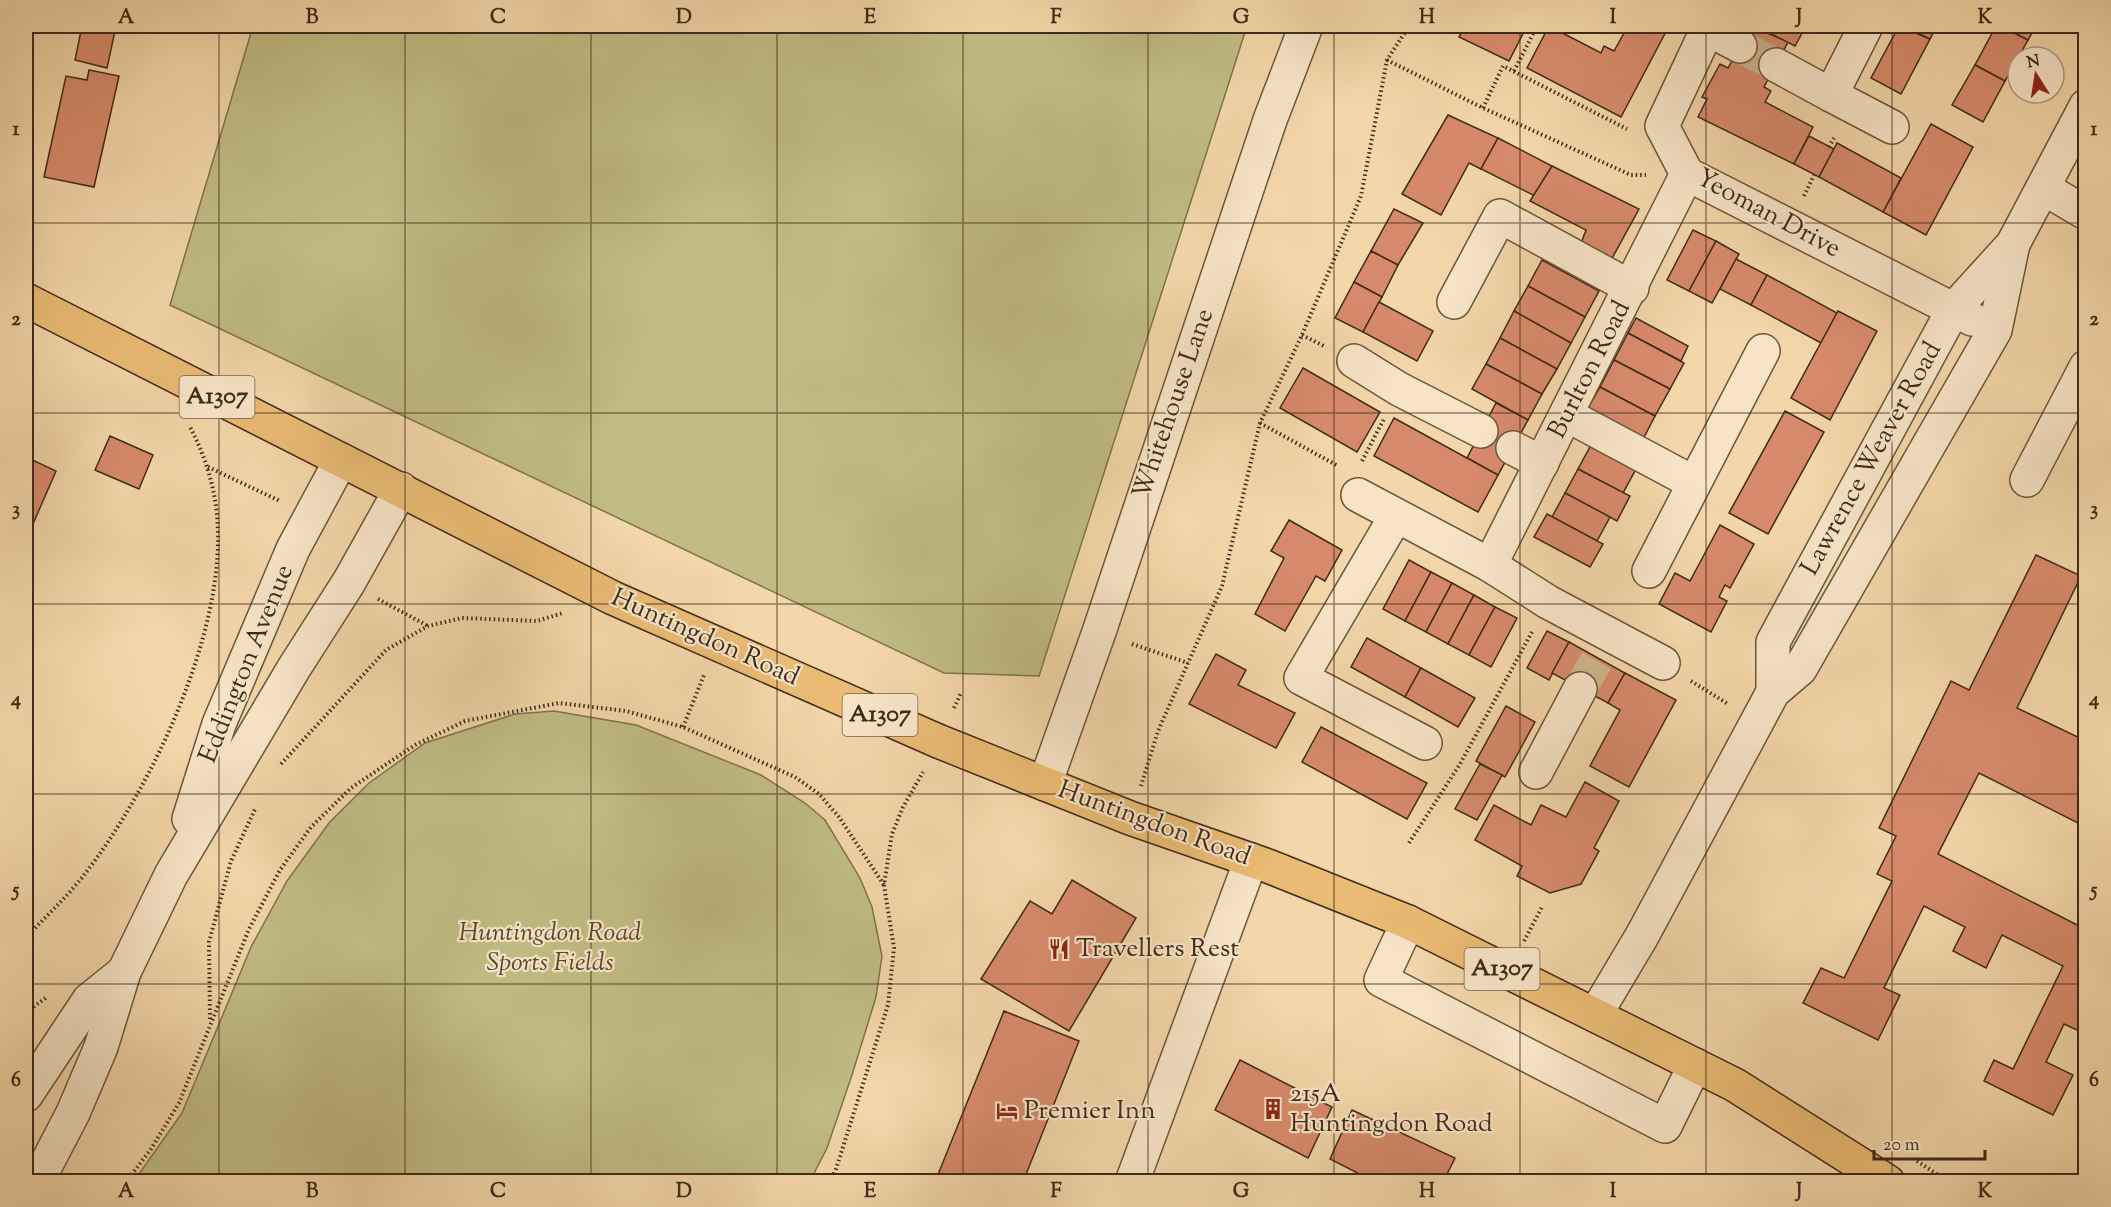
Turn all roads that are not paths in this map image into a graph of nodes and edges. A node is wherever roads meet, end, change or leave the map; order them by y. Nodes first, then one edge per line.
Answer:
1 (1306, 26) edge
2 (1866, 26) edge
3 (1706, 27) edge
4 (1740, 46) tunnel mouth
5 (1776, 64) tunnel mouth
6 (1831, 95) junction
7 (2085, 106) edge
8 (1892, 127) dead end
9 (1687, 174) junction
10 (2043, 188) junction
11 (2085, 213) edge
12 (2013, 244) junction
13 (1632, 288) junction
14 (26, 300) edge
15 (1454, 302) dead end
16 (1953, 310) junction
17 (1995, 330) junction
18 (1763, 351) dead end
19 (1354, 361) dead end
20 (2085, 367) edge
21 (1567, 415) junction
22 (1481, 431) dead end
23 (1513, 448) dead end
24 (341, 460) junction
25 (1542, 463) junction
26 (1354, 477) road end
27 (2027, 480) dead end
28 (1694, 483) junction
29 (401, 489) junction
30 (1396, 516) junction
31 (1490, 565) junction
32 (1649, 571) dead end
33 (1663, 663) road end
34 (1580, 689) tunnel mouth
35 (1773, 692) junction
36 (1425, 743) dead end
37 (1536, 772) dead end
38 (1044, 784) junction
39 (1251, 860) junction
40 (171, 875) junction
41 (1408, 922) junction
42 (1242, 939) dead end
43 (124, 972) junction
44 (1595, 1016) junction
45 (1695, 1065) junction
46 (26, 1095) edge
47 (37, 1182) edge
48 (1132, 1182) edge
49 (1154, 1182) edge
50 (1888, 1182) edge

1 - 38 street, Whitehouse Lane
2 - 6 street
3 - 4 street
3 - 9 street, Yeoman Drive
5 - 6 street
6 - 8 street
7 - 10 street, Lawrence Weaver Road
9 - 13 street, Burlton Road
9 - 16 street, Yeoman Drive
10 - 11 street
10 - 12 street, Lawrence Weaver Road
12 - 16 street, Lawrence Weaver Road
12 - 17 street, Lawrence Weaver Road
13 - 15 street
13 - 21 street, Burlton Road
14 - 24 main road, Huntingdon Road / A1307
16 - 17 street, Yeoman Drive
16 - 35 street, Lawrence Weaver Road
17 - 35 street, Lawrence Weaver Road
18 - 28 street
19 - 22 street
20 - 27 street
21 - 25 street, Burlton Road
21 - 28 street
23 - 25 street
24 - 29 main road, Huntingdon Road / A1307
24 - 40 street, Eddington Avenue
25 - 31 street, Burlton Road
26 - 30 street
28 - 32 street
29 - 38 main road, Huntingdon Road / A1307
29 - 40 street, Eddington Avenue
30 - 31 street
30 - 36 street
31 - 33 street
34 - 37 street
35 - 44 street, Lawrence Weaver Road
38 - 39 main road, Huntingdon Road / A1307
39 - 41 main road, Huntingdon Road / A1307
39 - 48 street
40 - 43 street, Eddington Avenue
41 - 44 main road, Huntingdon Road / A1307
41 - 45 street
42 - 49 street
43 - 46 street, Eddington Avenue
43 - 47 street, Eddington Avenue
44 - 45 main road, Huntingdon Road / A1307
45 - 50 main road, Huntingdon Road / A1307

